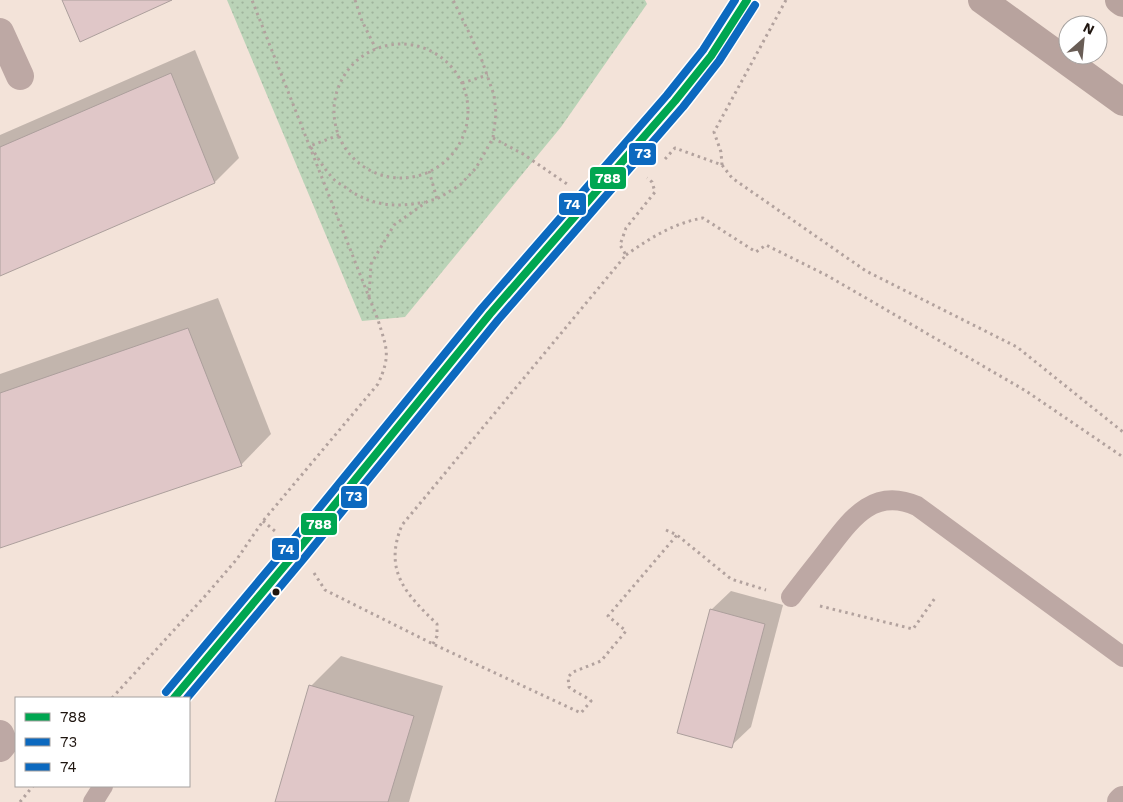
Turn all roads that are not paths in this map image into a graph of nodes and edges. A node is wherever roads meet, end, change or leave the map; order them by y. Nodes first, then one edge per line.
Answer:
1 (747, 0) edge
2 (982, 0) edge
3 (1119, 0) edge
4 (1123, 3) edge
5 (0, 32) edge
6 (20, 76) dead end
7 (1123, 102) edge
8 (790, 598) dead end
9 (1123, 657) edge
10 (175, 697) edge
11 (0, 734) edge
12 (0, 748) edge
13 (102, 787) edge
14 (93, 802) edge

1 - 10 lane
2 - 7 highway
3 - 4 highway
5 - 6 street
8 - 9 lane
11 - 12 street
13 - 14 lane

